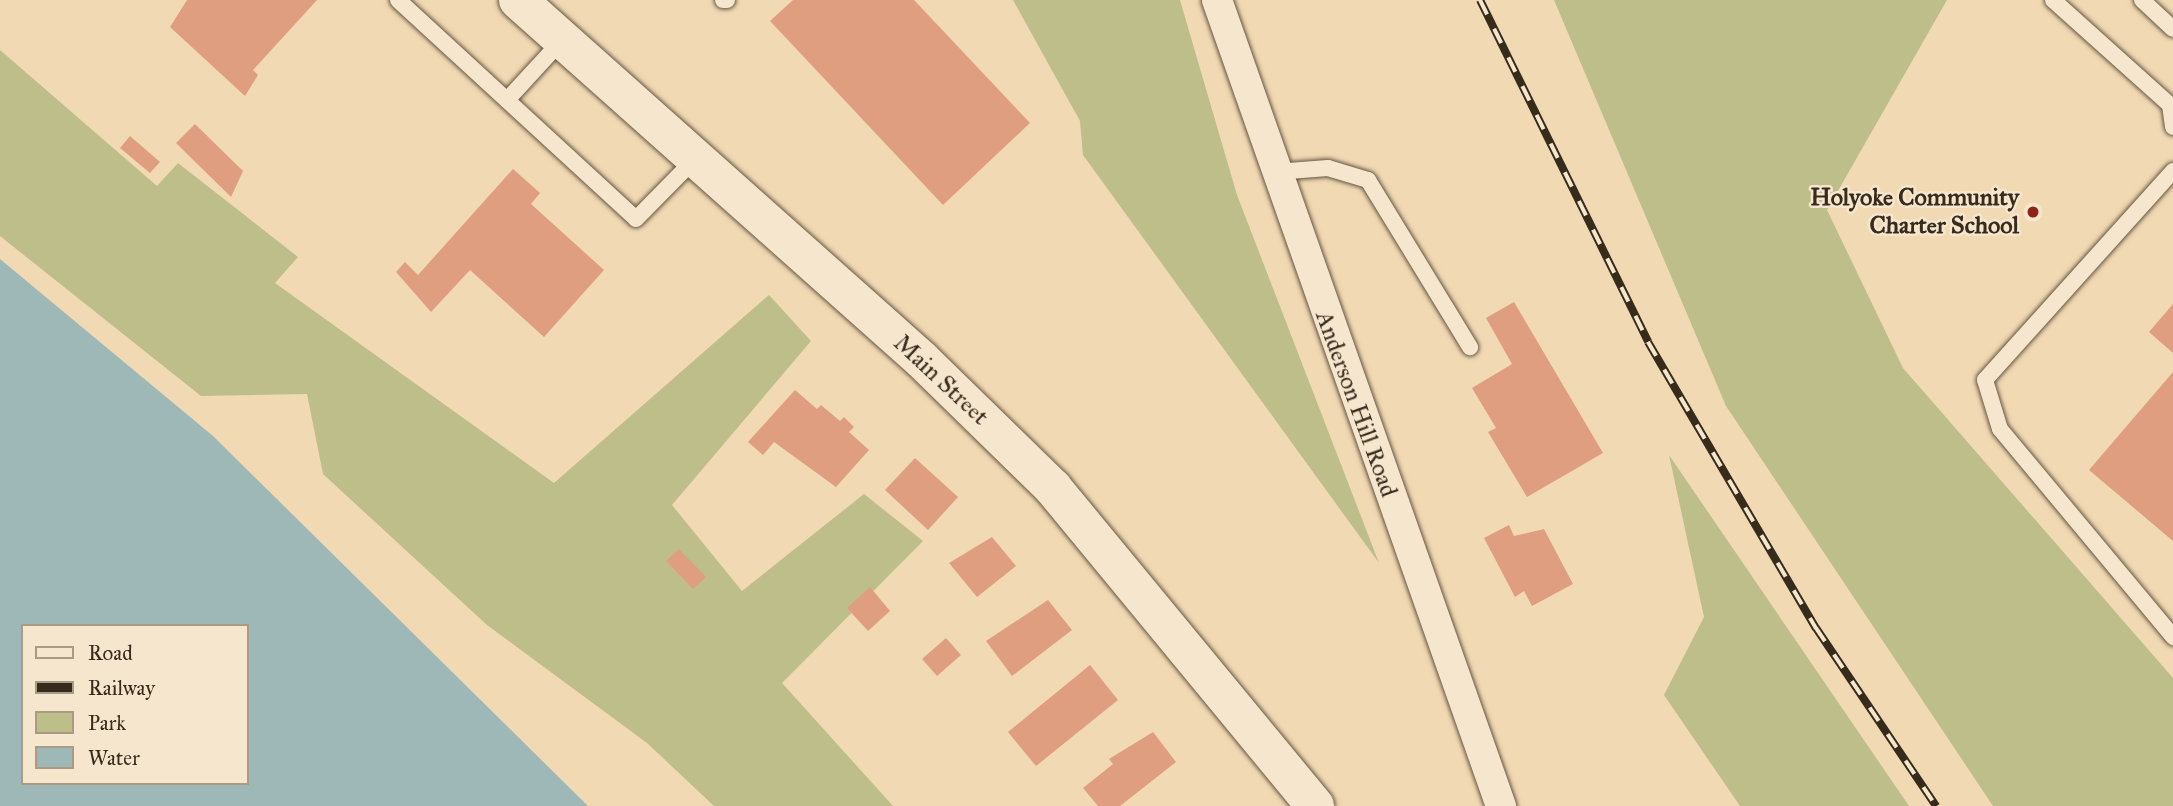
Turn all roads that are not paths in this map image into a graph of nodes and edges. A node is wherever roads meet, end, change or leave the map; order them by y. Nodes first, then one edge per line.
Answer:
1 (398, 0) edge
2 (518, 0) edge
3 (1217, 0) edge
4 (2053, 0) edge
5 (2142, 0) edge
6 (2173, 29) edge
7 (563, 39) junction
8 (507, 100) junction
9 (2173, 127) edge
10 (695, 159) junction
11 (2173, 171) edge
12 (1275, 172) junction
13 (1470, 347) dead end
14 (2173, 637) edge
15 (1315, 806) edge
16 (1501, 806) edge

1 - 8 lane
2 - 7 main road, Main Street
3 - 12 street, Anderson Hill Road
4 - 9 lane
5 - 6 lane
7 - 8 lane
7 - 10 main road, Main Street
8 - 10 lane
10 - 15 main road, Main Street
11 - 14 lane
12 - 13 lane
12 - 16 street, Anderson Hill Road

